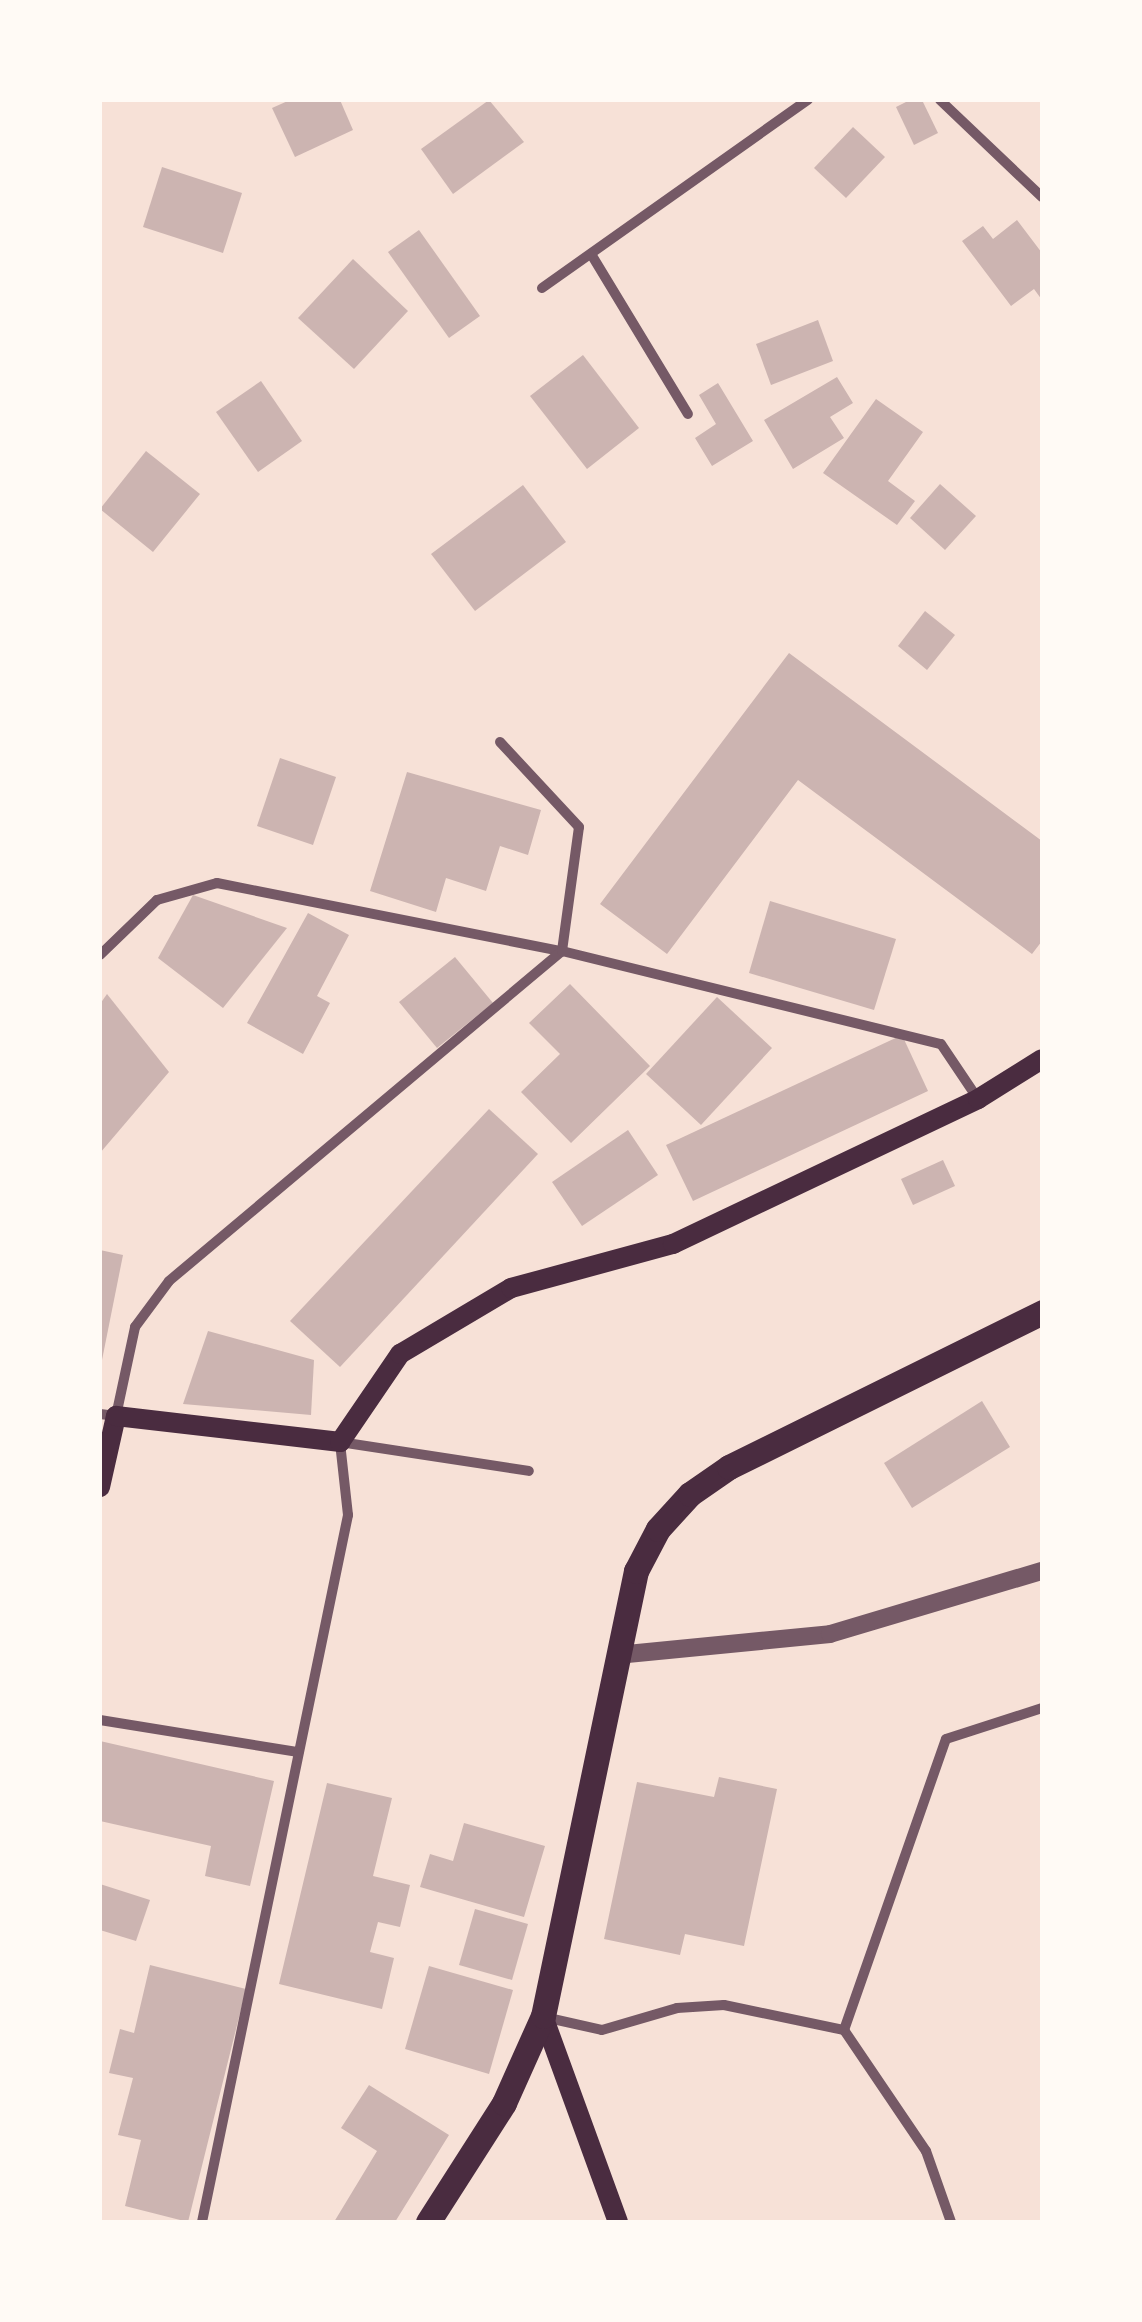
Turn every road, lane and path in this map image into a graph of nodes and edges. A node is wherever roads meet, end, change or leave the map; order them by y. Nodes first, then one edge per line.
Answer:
1 (808, 100) edge
2 (940, 100) edge
3 (1042, 197) edge
4 (591, 254) junction
5 (542, 288) dead end
6 (688, 414) dead end
7 (500, 742) dead end
8 (562, 950) junction
9 (100, 955) edge
10 (1042, 1060) edge
11 (978, 1099) junction
12 (1042, 1312) edge
13 (108, 1415) edge
14 (340, 1442) junction
15 (529, 1471) dead end
16 (100, 1488) edge
17 (1042, 1571) edge
18 (618, 1655) junction
19 (1042, 1708) edge
20 (100, 1720) edge
21 (298, 1752) junction
22 (544, 2016) junction
23 (844, 2030) junction
24 (202, 2222) edge
25 (428, 2222) edge
26 (618, 2222) edge
27 (951, 2222) edge

1 - 4 street
2 - 3 street
4 - 5 street
4 - 6 street
7 - 8 street
8 - 9 street
8 - 11 street
8 - 13 street
10 - 11 main road
11 - 14 main road
12 - 18 main road
13 - 14 main road
13 - 16 main road
14 - 15 street
14 - 21 street
17 - 18 street
18 - 22 main road
19 - 23 street
20 - 21 street
21 - 24 street
22 - 23 street
22 - 25 main road
22 - 26 main road
23 - 27 street

